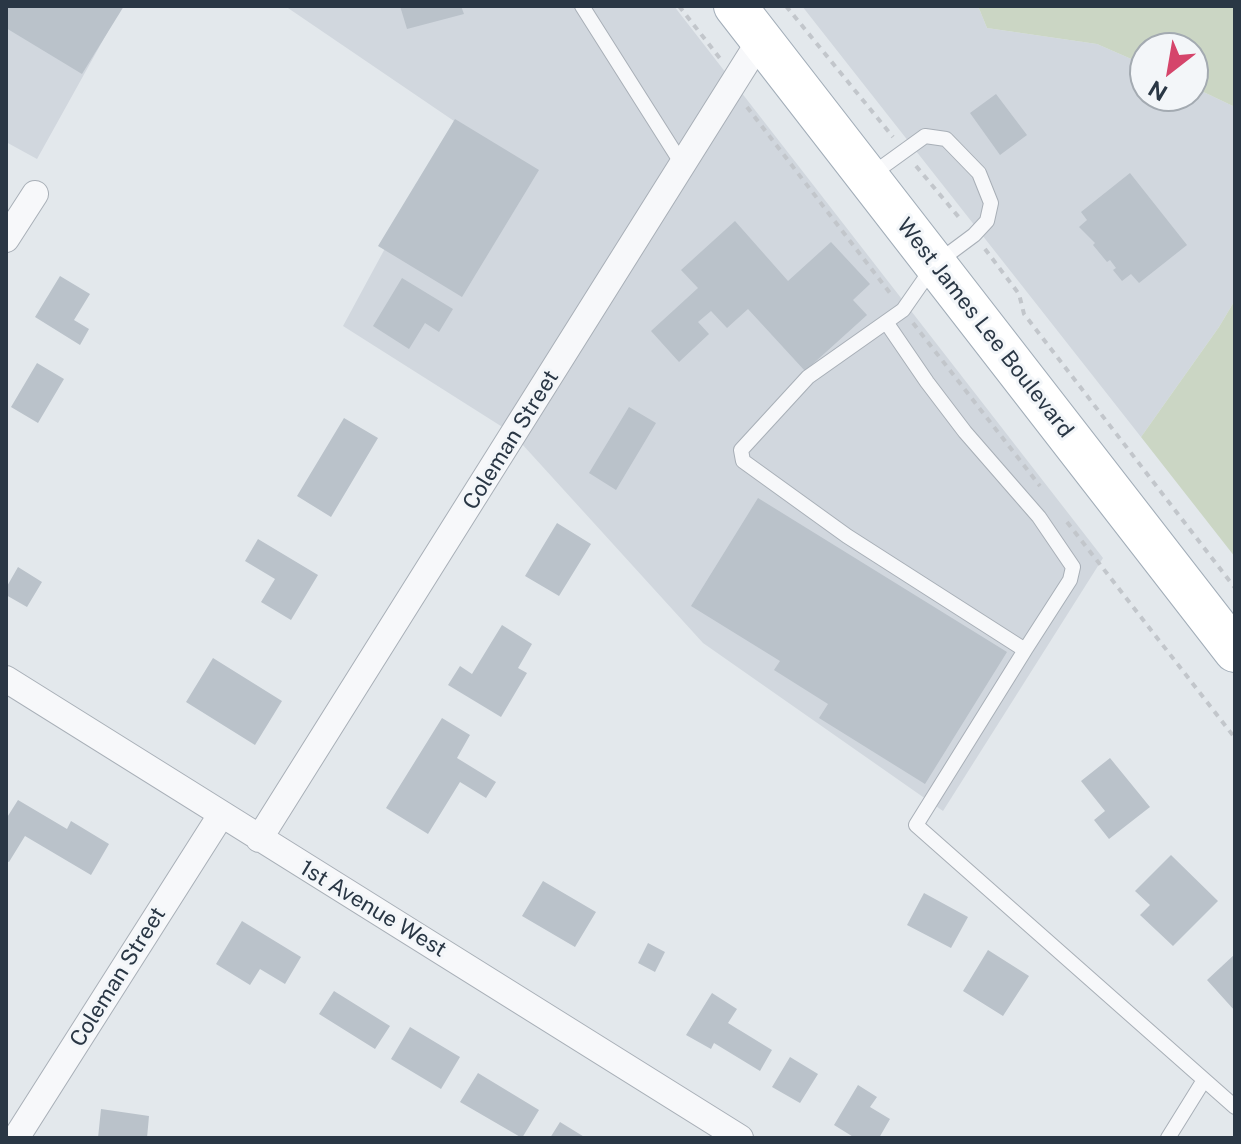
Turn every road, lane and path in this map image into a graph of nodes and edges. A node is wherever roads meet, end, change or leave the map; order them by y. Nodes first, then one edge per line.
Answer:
1 (582, 6) edge
2 (679, 6) edge
3 (735, 6) edge
4 (786, 6) edge
5 (761, 39) junction
6 (735, 79) junction
7 (903, 150) junction
8 (682, 164) junction
9 (868, 178) junction
10 (35, 194) dead end
11 (974, 235) junction
12 (6, 239) edge
13 (935, 264) junction
14 (903, 310) junction
15 (886, 322) junction
16 (1043, 491) dead end
17 (1061, 514) dead end
18 (1235, 588) edge
19 (1025, 650) junction
20 (1235, 651) edge
21 (6, 679) edge
22 (1235, 738) edge
23 (221, 815) junction
24 (259, 839) junction
25 (1204, 1080) junction
26 (1235, 1107) edge
27 (16, 1138) edge
28 (740, 1138) edge
29 (1168, 1138) edge

1 - 8 lane
2 - 6 path
3 - 5 main road, West James Lee Boulevard
4 - 7 path
5 - 6 street, Coleman Street
5 - 9 main road, West James Lee Boulevard
6 - 8 street, Coleman Street
6 - 14 path
7 - 9 lane
7 - 11 path
7 - 11 lane
8 - 24 street, Coleman Street
9 - 13 main road, West James Lee Boulevard
10 - 12 street
11 - 13 lane
11 - 18 path
13 - 14 lane
13 - 20 main road, West James Lee Boulevard
14 - 15 lane
14 - 16 path
15 - 19 lane
15 - 19 lane
17 - 22 path
19 - 25 lane
21 - 23 street, 1st Avenue West
23 - 24 street, 1st Avenue West
23 - 27 street, Coleman Street
24 - 28 street, 1st Avenue West
25 - 26 lane
25 - 29 lane

